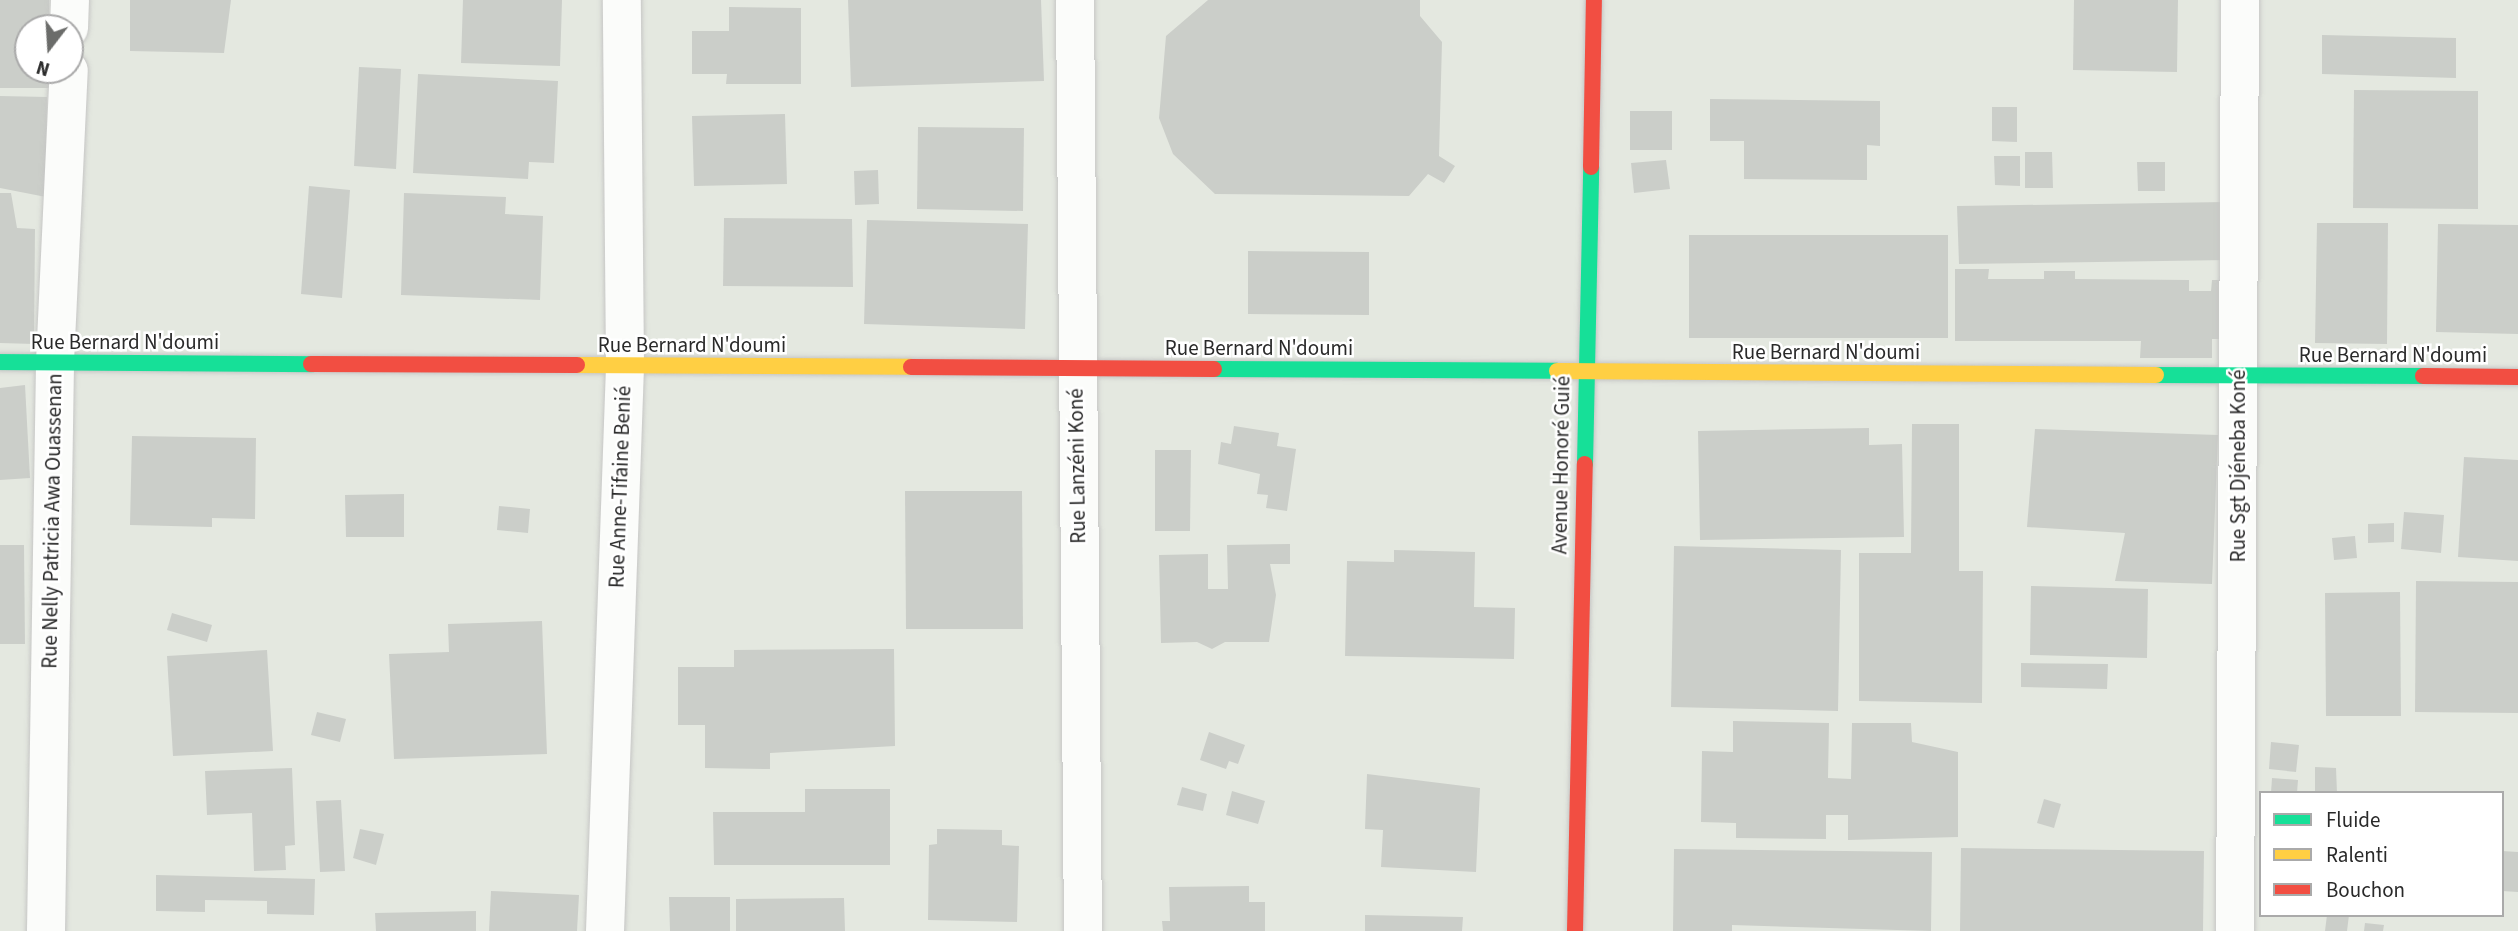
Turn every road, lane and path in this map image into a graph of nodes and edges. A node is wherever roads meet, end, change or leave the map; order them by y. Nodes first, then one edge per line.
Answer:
1 (622, 0) edge
2 (1075, 0) edge
3 (1594, 0) edge
4 (2240, 0) edge
5 (68, 84) edge
6 (0, 362) edge
7 (55, 362) junction
8 (625, 366) junction
9 (1076, 369) junction
10 (1584, 371) junction
11 (2238, 375) junction
12 (2518, 377) edge
13 (46, 931) edge
14 (605, 931) edge
15 (1083, 931) edge
16 (1575, 931) edge
17 (2235, 931) edge

1 - 8 street, Rue Anne-Tifaine Benié
2 - 9 street, Rue Lanzéni Koné
3 - 10 street, Avenue Honoré Guié
4 - 11 street, Rue Sgt Djéneba Koné
5 - 7 street, Rue Nelly Patricia Awa Ouassenan
6 - 7 street, Rue Bernard N'doumi
7 - 8 street, Rue Bernard N'doumi
7 - 13 street, Rue Nelly Patricia Awa Ouassenan
8 - 9 street, Rue Bernard N'doumi
8 - 14 street, Rue Anne-Tifaine Benié
9 - 10 street, Rue Bernard N'doumi
9 - 15 street, Rue Lanzéni Koné
10 - 11 street, Rue Bernard N'doumi
10 - 16 street, Avenue Honoré Guié
11 - 12 street, Rue Bernard N'doumi
11 - 17 street, Rue Sgt Djéneba Koné

